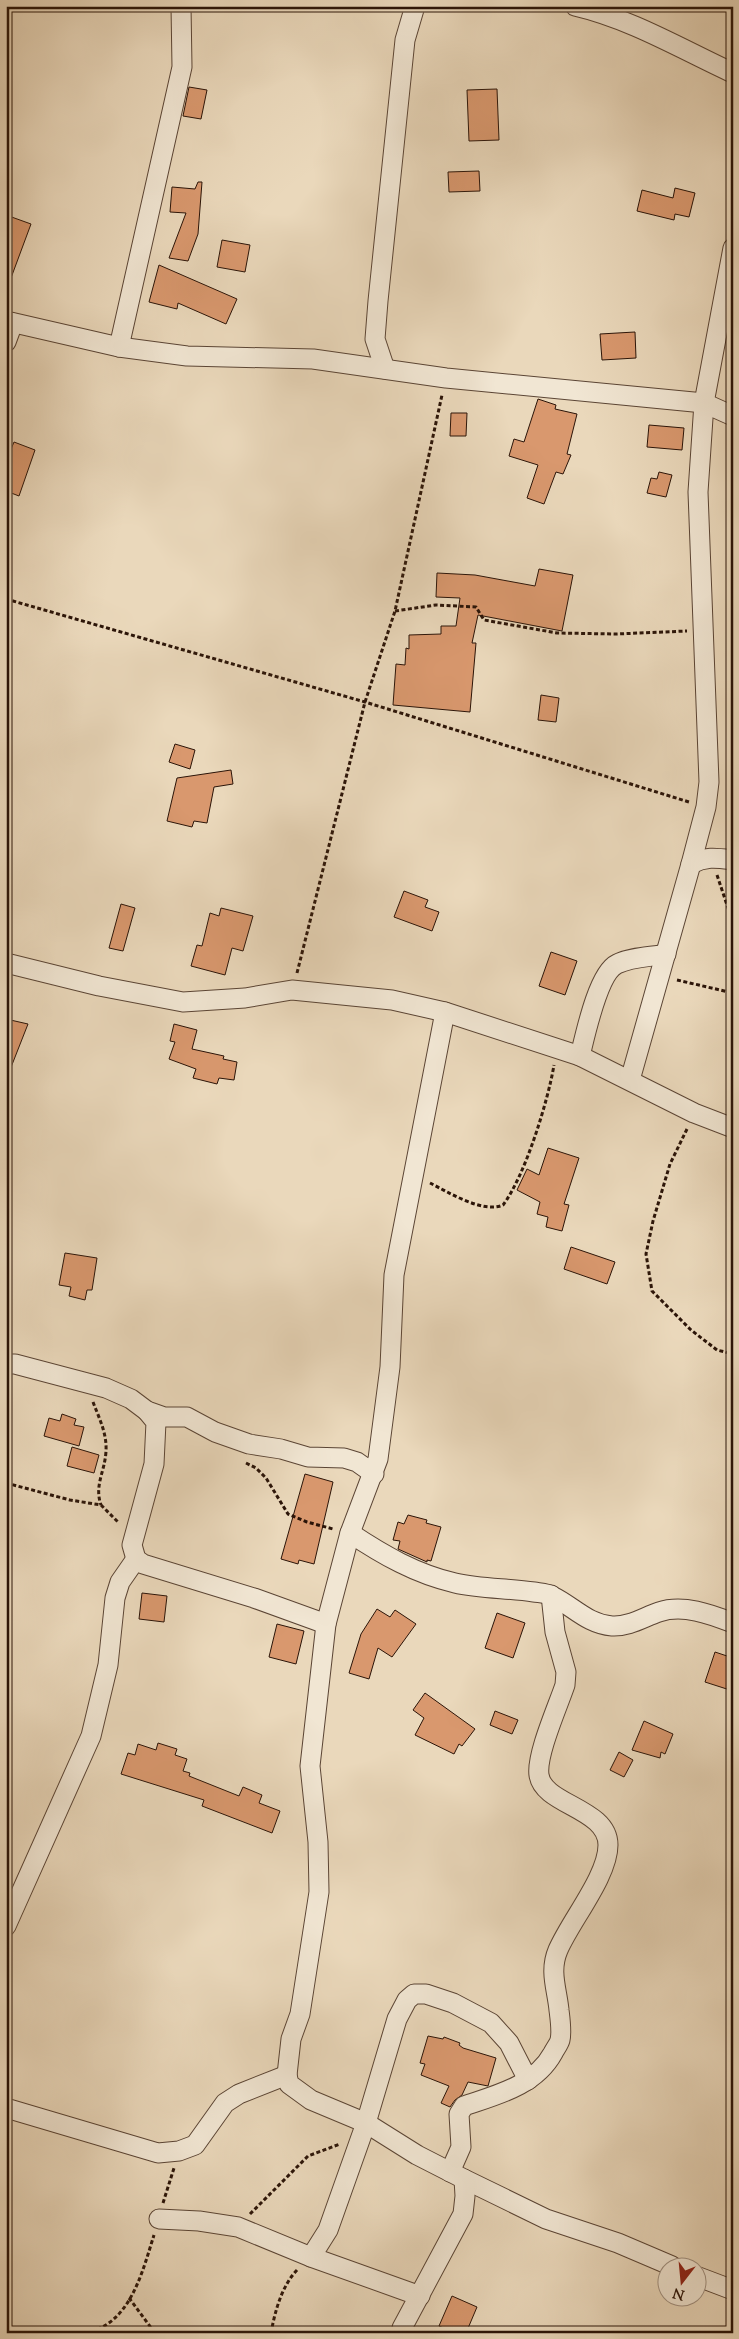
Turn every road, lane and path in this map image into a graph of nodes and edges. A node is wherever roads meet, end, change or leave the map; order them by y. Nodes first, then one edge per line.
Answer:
1 (181, 6) edge
2 (415, 6) edge
3 (575, 6) edge
4 (733, 74) edge
5 (733, 248) edge
6 (10, 322) edge
7 (376, 339) junction
8 (6, 342) edge
9 (119, 347) junction
10 (352, 364) junction
11 (385, 369) junction
12 (446, 378) junction
13 (704, 403) junction
14 (733, 416) edge
15 (6, 599) edge
16 (395, 611) junction
17 (703, 631) junction
18 (365, 702) junction
19 (706, 807) junction
20 (712, 857) junction
21 (733, 860) edge
22 (691, 864) junction
23 (733, 923) edge
24 (666, 954) junction
25 (6, 963) edge
26 (659, 976) junction
27 (292, 990) junction
28 (733, 993) edge
29 (445, 1012) junction
30 (556, 1048) junction
31 (580, 1056) junction
32 (630, 1080) junction
33 (694, 1113) junction
34 (733, 1128) edge
35 (414, 1176) junction
36 (733, 1354) edge
37 (6, 1364) edge
38 (87, 1382) junction
39 (147, 1411) junction
40 (242, 1461) dead end
41 (374, 1474) junction
42 (6, 1483) edge
43 (101, 1506) junction
44 (121, 1526) dead end
45 (350, 1533) junction
46 (136, 1559) junction
47 (551, 1595) junction
48 (733, 1622) edge
49 (326, 1624) junction
50 (6, 1926) edge
51 (286, 2075) junction
52 (528, 2080) junction
53 (6, 2108) edge
54 (364, 2130) junction
55 (179, 2151) junction
56 (457, 2176) junction
57 (159, 2219) junction
58 (238, 2227) junction
59 (311, 2257) junction
60 (656, 2259) edge
61 (706, 2280) edge
62 (733, 2290) edge
63 (420, 2296) junction
64 (129, 2298) junction
65 (84, 2333) edge
66 (156, 2333) edge
67 (271, 2333) edge
68 (403, 2333) edge

1 - 9 street
2 - 7 street
3 - 4 street
5 - 13 street
6 - 8 street
6 - 9 street
7 - 10 street
7 - 11 street
9 - 10 street
10 - 11 street
11 - 12 street
12 - 13 street
12 - 16 path
13 - 14 street
13 - 17 street
15 - 18 path
16 - 17 path
16 - 18 path
17 - 19 street
18 - 19 path
18 - 27 path
19 - 22 street
20 - 21 street
20 - 22 street
20 - 23 path
22 - 24 street
24 - 26 street
24 - 31 street
25 - 27 street
26 - 28 path
26 - 32 street
27 - 29 street
29 - 30 street
29 - 35 street
30 - 31 street
30 - 35 path
31 - 32 street
32 - 33 street
33 - 34 street
33 - 36 path
35 - 41 street
37 - 38 street
38 - 39 street
38 - 43 path
39 - 41 street
39 - 46 street
40 - 45 path
41 - 45 street
42 - 43 path
43 - 44 path
45 - 47 street
45 - 49 street
46 - 49 street
46 - 50 street
47 - 48 street
47 - 52 street
49 - 51 street
51 - 54 street
51 - 55 street
52 - 54 street
52 - 56 street
53 - 55 street
54 - 56 street
54 - 58 path
54 - 59 street
55 - 57 path
56 - 60 street
56 - 63 street
57 - 58 street
57 - 64 path
58 - 59 street
59 - 63 street
59 - 67 path
61 - 62 street
63 - 68 street
64 - 65 path
64 - 66 path

